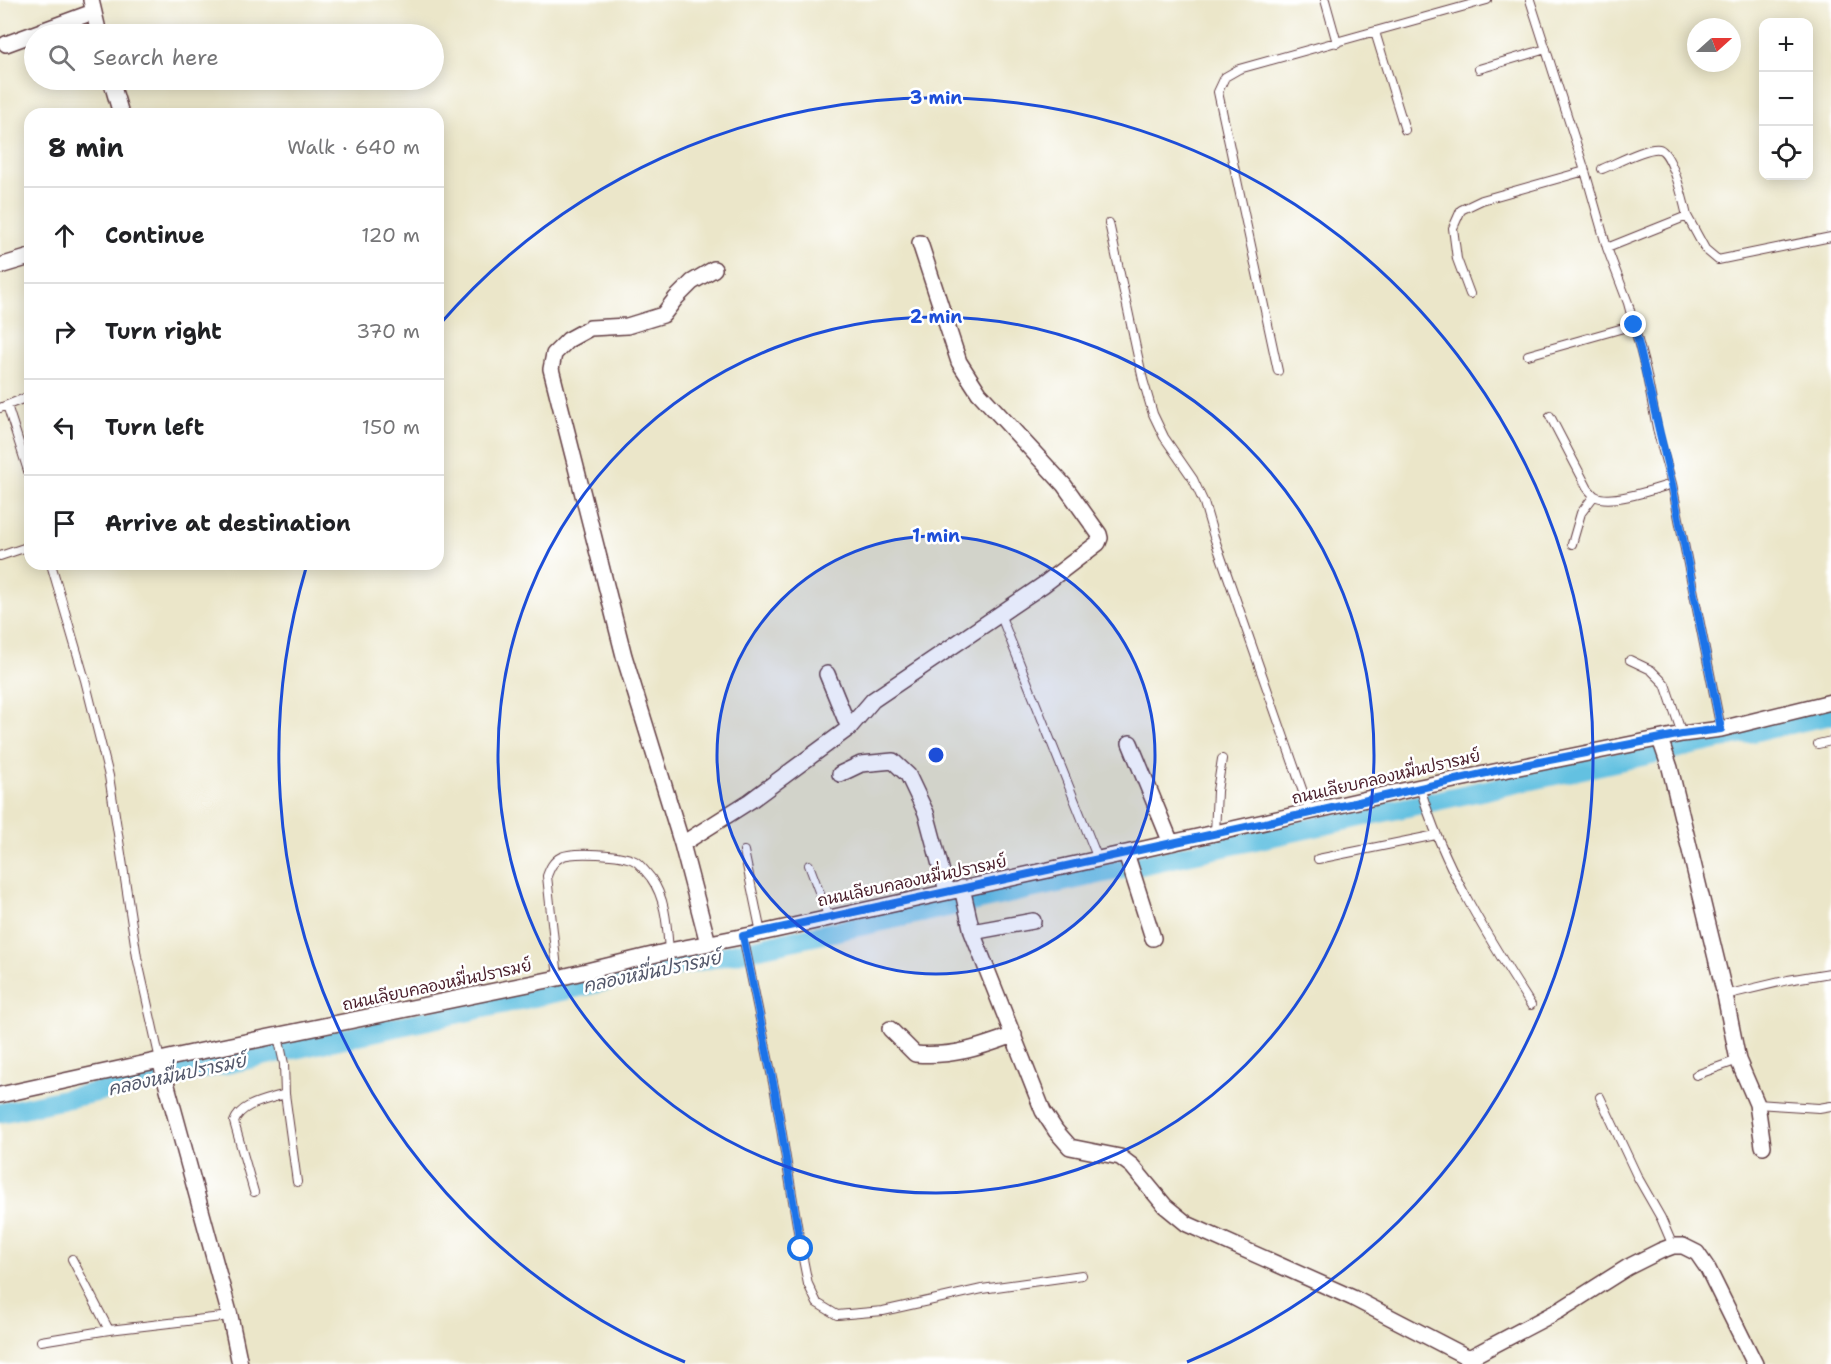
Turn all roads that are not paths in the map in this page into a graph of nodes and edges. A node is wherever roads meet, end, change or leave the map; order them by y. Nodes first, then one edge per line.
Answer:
1 (1325, 0) edge
2 (1487, 0) edge
3 (1530, 0) edge
4 (85, 12) edge
5 (55, 24) edge
6 (1375, 32) junction
7 (24, 37) edge
8 (1337, 43) junction
9 (6, 44) dead end
10 (1546, 49) junction
11 (1479, 69) dead end
12 (114, 90) edge
13 (119, 108) edge
14 (1405, 130) dead end
15 (1602, 169) dead end
16 (1585, 171) junction
17 (1687, 216) junction
18 (1109, 223) dead end
19 (1831, 237) edge
20 (920, 243) dead end
21 (1607, 248) junction
22 (24, 259) edge
23 (0, 266) edge
24 (714, 269) dead end
25 (1470, 294) dead end
26 (1634, 325) junction
27 (1528, 355) dead end
28 (1278, 371) dead end
29 (24, 399) edge
30 (4, 407) edge
31 (1550, 417) dead end
32 (24, 461) edge
33 (1672, 484) junction
34 (1594, 496) junction
35 (1572, 544) dead end
36 (24, 548) edge
37 (0, 556) edge
38 (53, 570) edge
39 (1000, 614) junction
40 (1630, 660) dead end
41 (826, 674) dead end
42 (1831, 702) edge
43 (849, 728) junction
44 (1721, 729) junction
45 (1682, 734) junction
46 (1660, 739) junction
47 (1831, 741) edge
48 (1130, 743) dead end
49 (1818, 744) dead end
50 (1222, 759) dead end
51 (840, 774) dead end
52 (1421, 792) junction
53 (1310, 813) junction
54 (1215, 834) junction
55 (1436, 835) junction
56 (1171, 843) junction
57 (682, 844) junction
58 (744, 851) dead end
59 (1098, 859) junction
60 (1318, 859) dead end
61 (809, 865) dead end
62 (1130, 866) junction
63 (957, 893) junction
64 (829, 918) junction
65 (1033, 921) dead end
66 (971, 927) junction
67 (761, 933) junction
68 (743, 936) junction
69 (1153, 938) dead end
70 (708, 943) junction
71 (669, 951) junction
72 (1830, 973) edge
73 (558, 978) junction
74 (1725, 996) junction
75 (1531, 1005) dead end
76 (890, 1029) dead end
77 (1014, 1035) junction
78 (279, 1042) junction
79 (1738, 1060) junction
80 (162, 1066) junction
81 (1696, 1075) dead end
82 (285, 1094) junction
83 (0, 1095) edge
84 (1600, 1097) dead end
85 (1757, 1104) junction
86 (1831, 1106) edge
87 (1763, 1146) dead end
88 (297, 1182) dead end
89 (254, 1192) dead end
90 (1673, 1246) junction
91 (72, 1259) dead end
92 (1082, 1275) dead end
93 (230, 1316) junction
94 (110, 1330) junction
95 (41, 1341) dead end
96 (1468, 1361) edge
97 (240, 1364) edge
98 (1755, 1364) edge

1 - 8 lane
2 - 6 lane
3 - 10 lane
4 - 5 street
6 - 8 lane
6 - 14 lane
7 - 9 street
8 - 28 lane
10 - 11 lane
10 - 16 lane
12 - 13 street
15 - 17 lane
16 - 21 lane
16 - 25 lane
17 - 19 lane
17 - 21 lane
18 - 53 lane
20 - 39 street
21 - 26 lane
22 - 23 street
24 - 57 street
26 - 27 lane
26 - 33 lane
29 - 30 lane
30 - 32 lane
31 - 34 lane
33 - 34 lane
33 - 44 lane
34 - 35 lane
36 - 37 lane
38 - 80 lane
39 - 43 street
39 - 59 lane
40 - 45 lane
41 - 43 street
42 - 44 street, ถนนเลียบคลองหมื่นปรารมย์
43 - 57 street
44 - 45 street, ถนนเลียบคลองหมื่นปรารมย์
45 - 46 street, ถนนเลียบคลองหมื่นปรารมย์
46 - 52 street, ถนนเลียบคลองหมื่นปรารมย์
46 - 74 street
47 - 49 lane
48 - 56 street
50 - 54 lane
51 - 63 street
52 - 53 street, ถนนเลียบคลองหมื่นปรารมย์
52 - 55 lane
53 - 54 street, ถนนเลียบคลองหมื่นปรารมย์
54 - 56 street, ถนนเลียบคลองหมื่นปรารมย์
55 - 60 lane
55 - 75 lane
56 - 62 street, ถนนเลียบคลองหมื่นปรารมย์
57 - 70 street
58 - 67 lane
59 - 62 street, ถนนเลียบคลองหมื่นปรารมย์
59 - 63 street, ถนนเลียบคลองหมื่นปรารมย์
61 - 64 lane
62 - 69 street
63 - 64 street, ถนนเลียบคลองหมื่นปรารมย์
63 - 66 street
64 - 67 street, ถนนเลียบคลองหมื่นปรารมย์
65 - 66 street
66 - 77 street
67 - 68 street, ถนนเลียบคลองหมื่นปรารมย์
68 - 70 street, ถนนเลียบคลองหมื่นปรารมย์
68 - 92 lane
70 - 71 street, ถนนเลียบคลองหมื่นปรารมย์
71 - 73 street, ถนนเลียบคลองหมื่นปรารมย์
71 - 73 lane
72 - 74 lane
73 - 78 street, ถนนเลียบคลองหมื่นปรารมย์
74 - 79 street
76 - 77 street
77 - 96 street
78 - 80 street, ถนนเลียบคลองหมื่นปรารมย์
78 - 82 lane
79 - 81 lane
79 - 85 street
80 - 83 street, ถนนเลียบคลองหมื่นปรารมย์
80 - 93 street
82 - 88 lane
82 - 89 lane
84 - 90 lane
85 - 86 lane
85 - 87 street
90 - 96 street
90 - 98 street
91 - 94 lane
93 - 94 lane
93 - 97 street
94 - 95 lane

